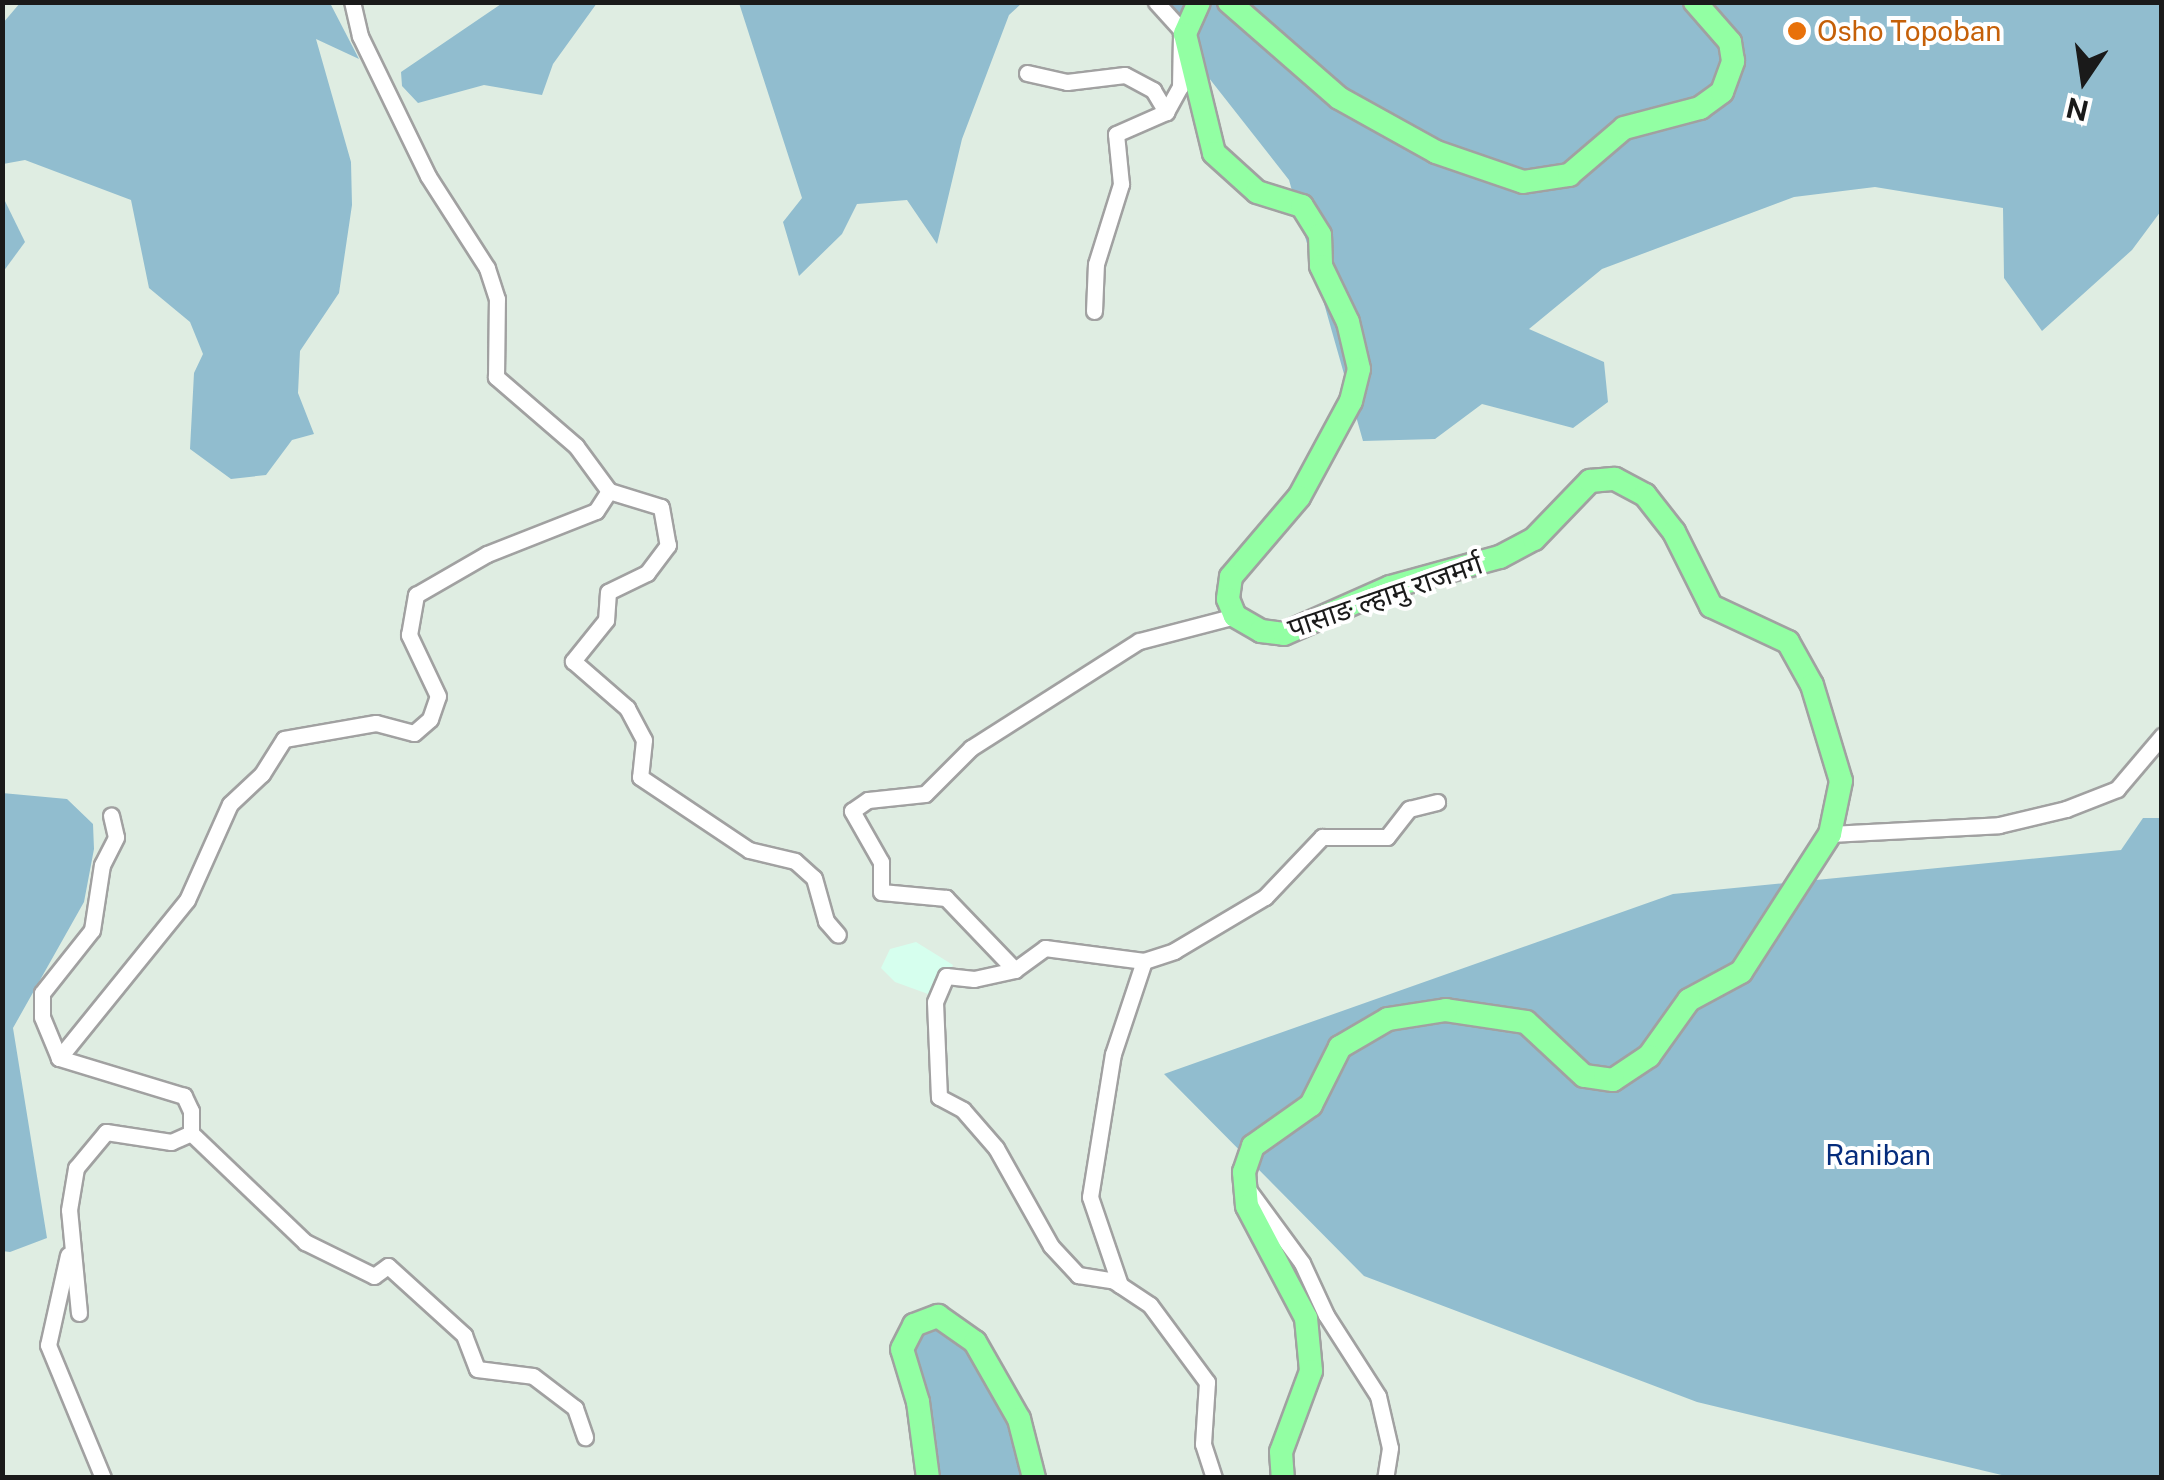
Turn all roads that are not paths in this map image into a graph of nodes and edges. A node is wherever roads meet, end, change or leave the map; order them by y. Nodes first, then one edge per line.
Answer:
1 (352, 2) edge
2 (1156, 2) edge
3 (1199, 2) edge
4 (1228, 2) edge
5 (1696, 2) edge
6 (1183, 32) junction
7 (1027, 73) dead end
8 (1166, 112) junction
9 (1094, 311) dead end
10 (608, 491) junction
11 (1235, 616) junction
12 (2162, 736) edge
13 (1437, 802) dead end
14 (111, 816) dead end
15 (1830, 834) junction
16 (838, 935) dead end
17 (1144, 961) junction
18 (1016, 970) junction
19 (59, 1058) junction
20 (191, 1132) junction
21 (1246, 1188) junction
22 (70, 1246) junction
23 (1120, 1285) junction
24 (79, 1313) dead end
25 (585, 1436) dead end
26 (103, 1478) edge
27 (928, 1478) edge
28 (1034, 1478) edge
29 (1214, 1478) edge
30 (1283, 1478) edge
31 (1385, 1478) edge

1 - 10 street
2 - 6 street
3 - 6 main road
4 - 5 main road
6 - 8 street
6 - 11 main road
7 - 8 street
8 - 9 street
10 - 16 street
10 - 19 street
11 - 15 main road, पासाङ ल्हामु राजमर्ग
11 - 18 street
12 - 15 street
13 - 17 street
14 - 19 street
15 - 21 main road, पासाङ ल्हामु राजमर्ग
17 - 18 street
17 - 23 street
18 - 23 street
19 - 20 street
20 - 22 street
20 - 25 street
21 - 30 main road
21 - 31 street
22 - 24 street
22 - 26 street
23 - 29 street
27 - 28 main road

